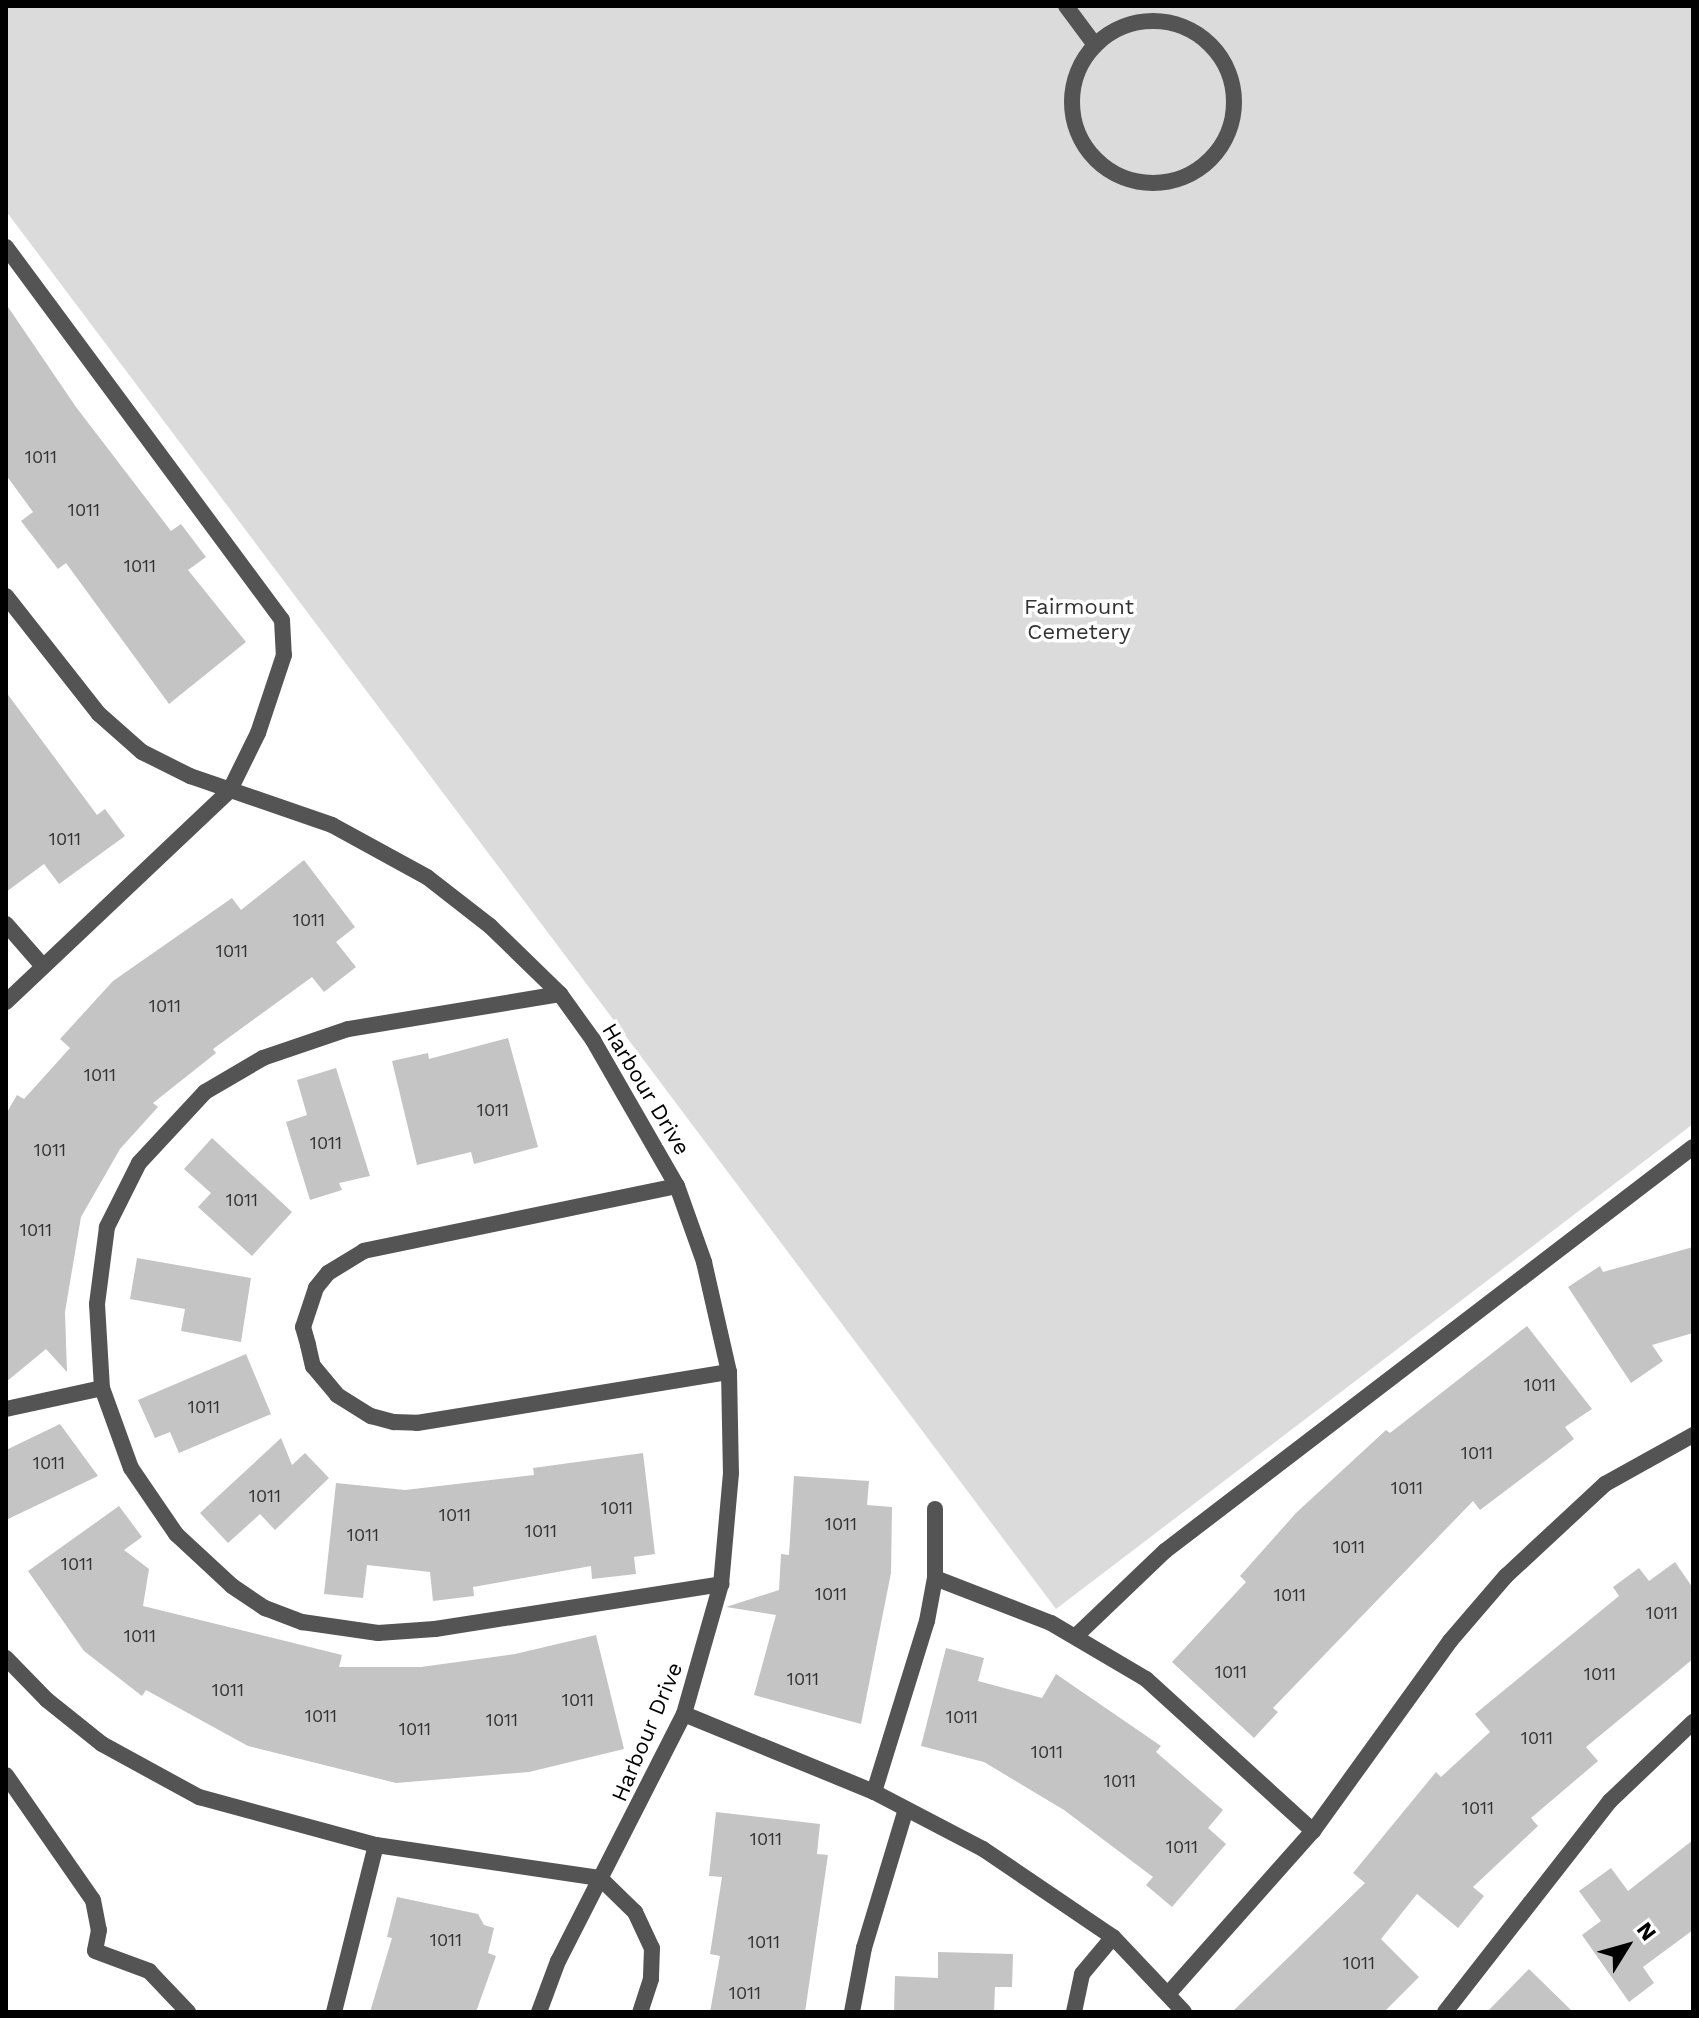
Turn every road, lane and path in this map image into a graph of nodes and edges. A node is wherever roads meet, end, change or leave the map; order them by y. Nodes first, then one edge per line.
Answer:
1 (1066, 6) edge
2 (1095, 45) junction
3 (6, 247) edge
4 (6, 596) edge
5 (230, 790) junction
6 (6, 924) edge
7 (41, 964) junction
8 (560, 994) junction
9 (6, 1002) edge
10 (1693, 1147) edge
11 (677, 1186) junction
12 (729, 1372) junction
13 (102, 1388) junction
14 (6, 1409) edge
15 (1693, 1435) edge
16 (935, 1509) dead end
17 (935, 1578) junction
18 (721, 1584) junction
19 (1077, 1635) junction
20 (6, 1658) edge
21 (684, 1714) junction
22 (1693, 1722) edge
23 (6, 1775) edge
24 (874, 1792) junction
25 (906, 1809) junction
26 (1313, 1831) junction
27 (376, 1845) junction
28 (600, 1878) junction
29 (1113, 1937) junction
30 (1169, 1993) junction
31 (188, 2012) edge
32 (334, 2012) edge
33 (539, 2012) edge
34 (640, 2012) edge
35 (852, 2012) edge
36 (1074, 2012) edge
37 (1184, 2012) edge
38 (1445, 2012) edge

1 - 2 street
2 - 2 street
3 - 5 street
4 - 5 street, Harbour Drive
5 - 7 street
5 - 8 street, Harbour Drive
6 - 7 street
7 - 9 street
8 - 11 street, Harbour Drive
8 - 13 street
10 - 19 street
11 - 12 street, Harbour Drive
11 - 12 street
12 - 18 street, Harbour Drive
13 - 14 street
13 - 18 street
15 - 26 street
16 - 17 street
17 - 19 street
17 - 24 street
18 - 21 street, Harbour Drive
19 - 26 street
20 - 27 street
21 - 24 street
21 - 28 street, Harbour Drive
22 - 38 street
23 - 31 street
24 - 25 street
25 - 29 street
25 - 35 street
26 - 30 street
27 - 28 street
27 - 32 street
28 - 33 street, Harbour Drive
28 - 34 street
29 - 30 street
29 - 36 street
30 - 37 street

